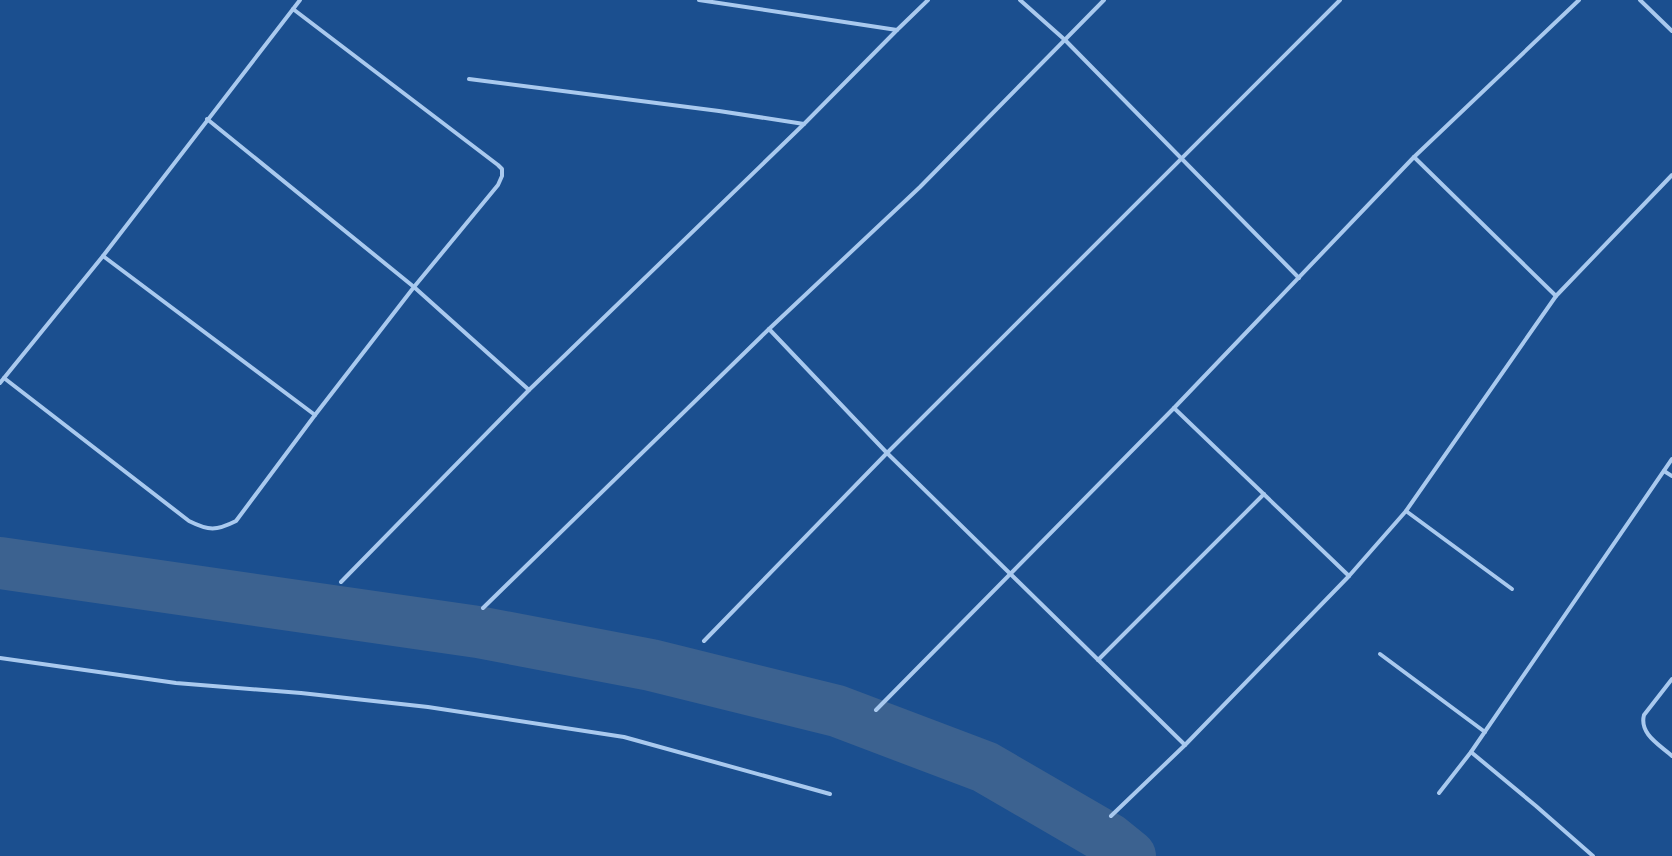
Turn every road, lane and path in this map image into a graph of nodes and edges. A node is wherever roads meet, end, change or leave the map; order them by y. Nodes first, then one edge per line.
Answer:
1 (300, 0) edge
2 (699, 0) edge
3 (928, 0) edge
4 (1020, 0) edge
5 (1104, 0) edge
6 (1340, 0) edge
7 (1579, 0) edge
8 (1640, 0) edge
9 (293, 9) junction
10 (897, 30) junction
11 (1672, 31) edge
12 (1065, 40) junction
13 (469, 79) dead end
14 (207, 119) junction
15 (804, 124) junction
16 (1414, 157) junction
17 (1182, 158) junction
18 (1672, 175) edge
19 (103, 256) junction
20 (1299, 278) junction
21 (414, 287) junction
22 (1556, 296) junction
23 (769, 329) junction
24 (4, 378) junction
25 (0, 383) edge
26 (529, 390) junction
27 (1174, 408) junction
28 (315, 415) junction
29 (887, 453) junction
30 (1672, 459) edge
31 (1664, 471) junction
32 (1672, 476) edge
33 (1264, 494) junction
34 (1406, 511) junction
35 (1010, 574) junction
36 (1349, 576) junction
37 (341, 582) dead end
38 (1512, 589) dead end
39 (483, 608) dead end
40 (704, 641) dead end
41 (1380, 654) dead end
42 (0, 658) edge
43 (1098, 660) junction
44 (1672, 679) edge
45 (876, 710) dead end
46 (1485, 732) junction
47 (1185, 745) junction
48 (1472, 752) junction
49 (1672, 756) edge
50 (1439, 793) dead end
51 (830, 794) dead end
52 (1111, 816) dead end
53 (1592, 856) edge

1 - 9 street
2 - 10 street
3 - 10 street
4 - 12 street
5 - 12 street
6 - 17 street
7 - 16 street
8 - 11 street
9 - 14 street
9 - 21 street
10 - 15 street
12 - 17 street
12 - 23 street
13 - 15 street
14 - 19 street
14 - 21 street
15 - 26 street
16 - 20 street
16 - 22 street
17 - 20 street
17 - 29 street
18 - 22 street
19 - 24 street
19 - 28 street
20 - 27 street
21 - 26 street
21 - 28 street
22 - 34 street
23 - 29 street
23 - 39 street
24 - 25 street
24 - 28 street
26 - 37 street
27 - 33 street
27 - 35 street
29 - 35 street
29 - 40 street
30 - 31 street
31 - 32 street
31 - 46 street
33 - 36 street
33 - 43 street
34 - 36 street
34 - 38 street
35 - 43 street
35 - 45 street
36 - 47 street
41 - 46 street
42 - 51 street
43 - 47 street
44 - 49 street
46 - 48 street
47 - 52 street
48 - 50 street
48 - 53 street

